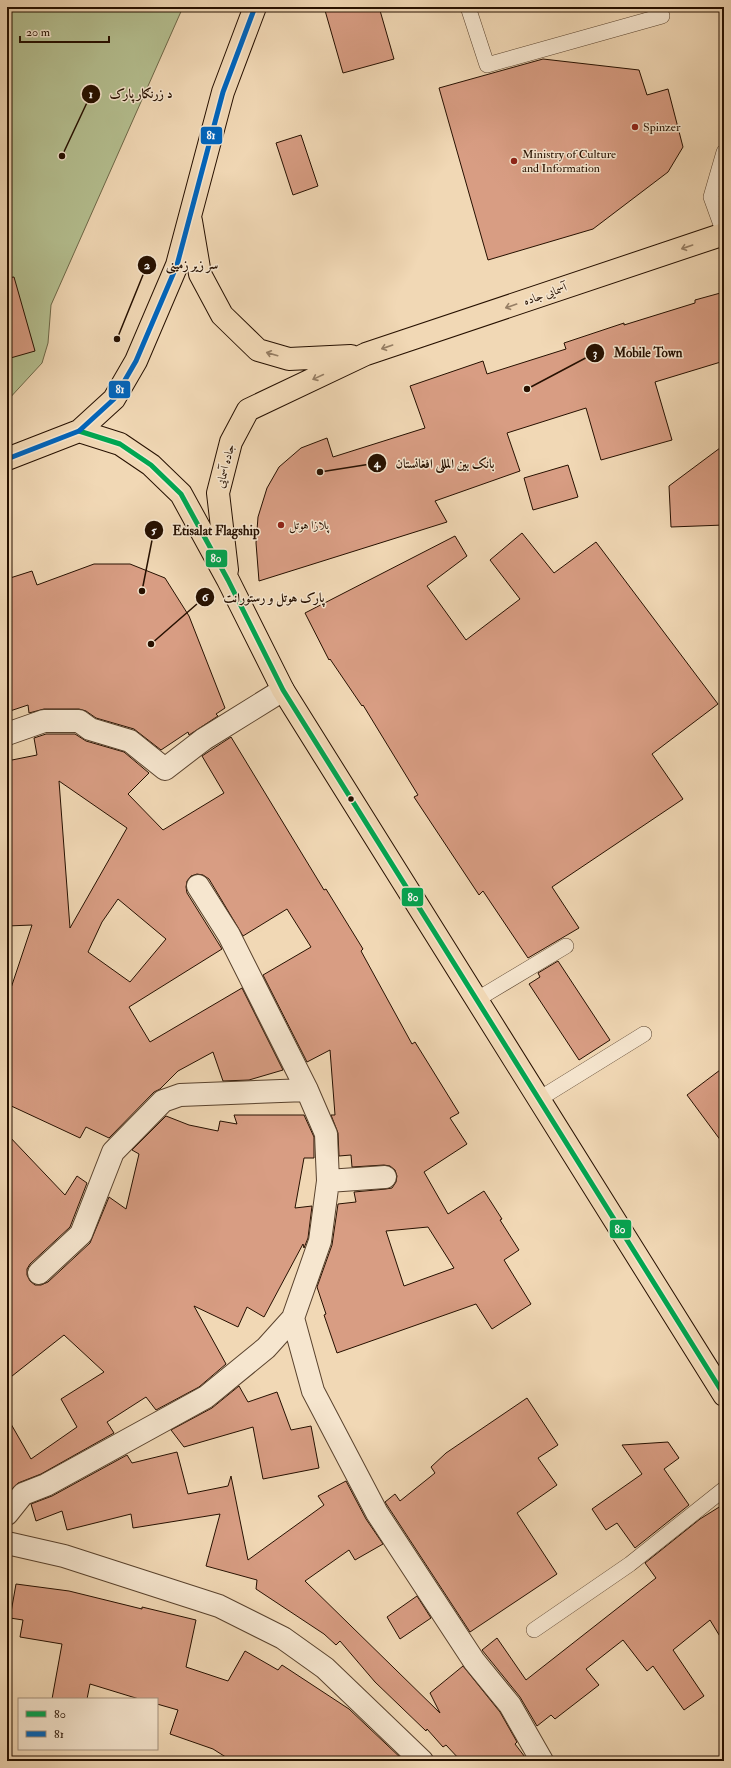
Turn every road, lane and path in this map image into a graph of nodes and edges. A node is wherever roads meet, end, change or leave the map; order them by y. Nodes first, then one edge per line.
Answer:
1 (255, 7) edge
2 (468, 7) edge
3 (659, 7) edge
4 (724, 152) edge
5 (190, 214) junction
6 (724, 234) edge
7 (366, 354) junction
8 (79, 431) junction
9 (7, 459) edge
10 (228, 580) junction
11 (283, 690) junction
12 (7, 734) edge
13 (198, 886) dead end
14 (566, 946) dead end
15 (476, 1000) junction
16 (644, 1034) dead end
17 (307, 1090) junction
18 (539, 1099) junction
19 (385, 1177) dead end
20 (328, 1181) junction
21 (39, 1273) dead end
22 (293, 1318) junction
23 (724, 1395) edge
24 (724, 1489) edge
25 (7, 1514) edge
26 (7, 1543) edge
27 (534, 1630) dead end
28 (422, 1761) edge
29 (542, 1761) edge

1 - 5 highway
2 - 3 lane
4 - 6 lane
7 -> 5 highway
5 - 8 highway
6 -> 7 highway, آسمایی جاده
7 -> 10 highway, جاده آسمایی
8 - 9 highway
8 - 10 highway
10 - 11 highway
11 - 12 street
11 - 15 highway
13 - 17 street
14 - 15 lane
15 - 18 highway
16 - 18 lane
17 - 20 street
17 - 21 street
18 - 23 highway
19 - 20 street
20 - 22 street
22 - 25 street
22 - 29 street
24 - 27 lane
26 - 28 street

